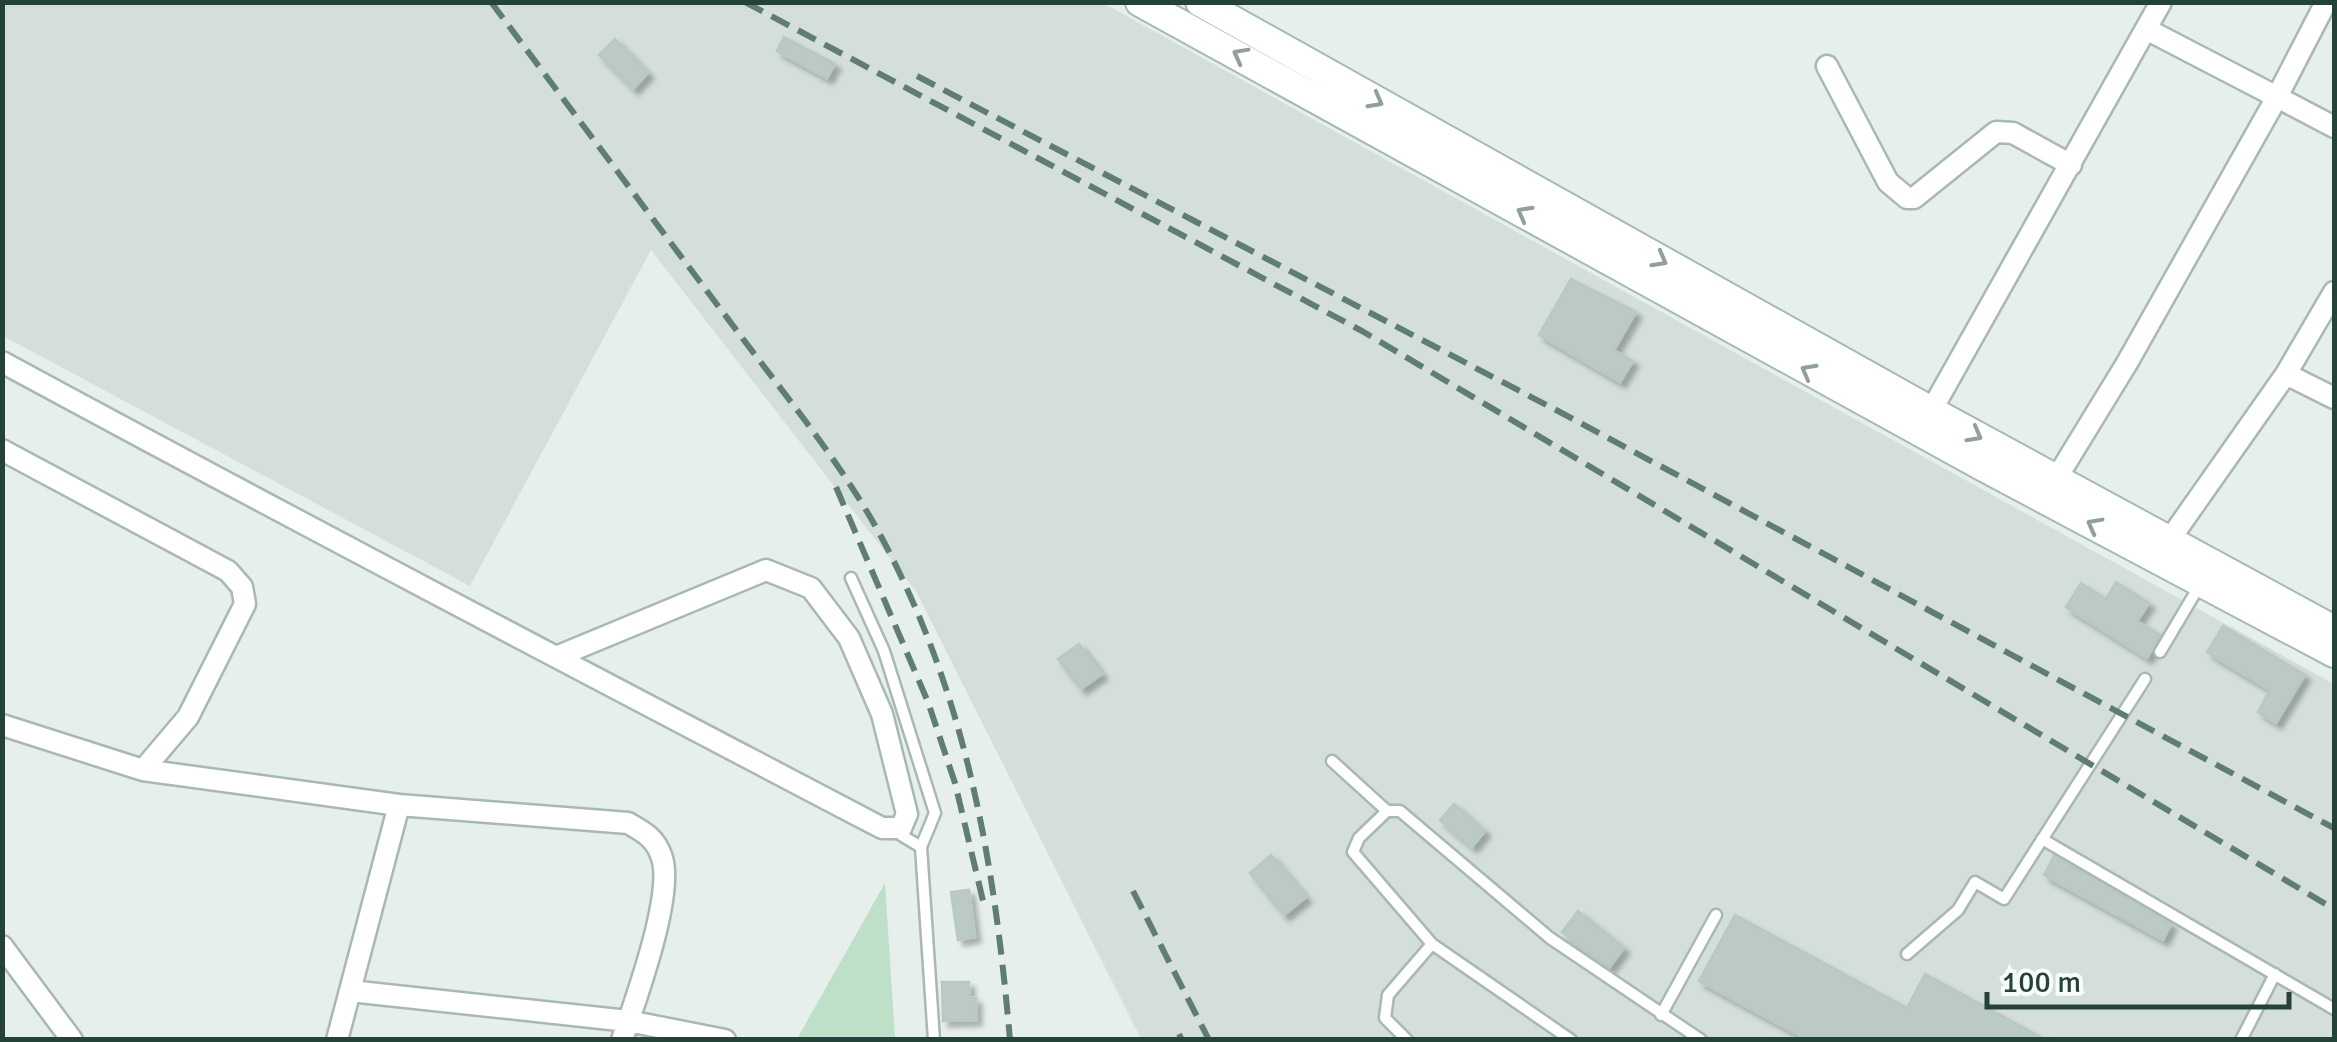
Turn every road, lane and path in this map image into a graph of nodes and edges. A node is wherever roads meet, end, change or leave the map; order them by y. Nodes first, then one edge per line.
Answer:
1 (1140, 2) edge
2 (1200, 2) edge
3 (2161, 2) edge
4 (2326, 2) edge
5 (2146, 29) junction
6 (1827, 66) dead end
7 (2277, 97) junction
8 (2334, 128) edge
9 (2071, 165) junction
10 (2334, 292) edge
11 (2, 362) edge
12 (2286, 374) junction
13 (2334, 398) edge
14 (1931, 411) junction
15 (2, 450) edge
16 (2056, 479) junction
17 (2162, 550) junction
18 (850, 578) dead end
19 (2202, 582) junction
20 (2334, 630) edge
21 (2160, 652) dead end
22 (2334, 653) edge
23 (556, 657) junction
24 (2145, 678) dead end
25 (2, 725) edge
26 (1332, 761) dead end
27 (143, 770) junction
28 (399, 805) junction
29 (1387, 812) junction
30 (901, 828) junction
31 (2042, 839) junction
32 (921, 846) junction
33 (1716, 915) dead end
34 (1432, 944) junction
35 (2, 946) edge
36 (1908, 954) dead end
37 (2274, 974) junction
38 (350, 991) junction
39 (2334, 1009) edge
40 (1661, 1015) junction
41 (625, 1030) edge
42 (63, 1037) edge
43 (337, 1040) edge
44 (725, 1040) edge
45 (934, 1040) edge
46 (1407, 1040) edge
47 (1571, 1040) edge
48 (1702, 1040) edge
49 (2240, 1040) edge

17 -> 1 street
2 -> 14 street
3 - 5 street
4 - 7 street
5 - 7 street
5 - 9 street
6 - 9 street
7 - 8 street
7 - 16 street
9 - 14 street
10 - 12 street
11 - 23 street
12 - 13 street
12 - 17 street
14 -> 16 street
15 - 27 street
16 - 17 street
17 - 19 street
17 - 20 street
18 - 32 lane
19 - 21 lane
19 - 22 street
23 - 30 street
23 - 30 street
24 - 31 lane
25 - 27 street
26 - 29 lane
27 - 28 street
28 - 38 street
28 - 41 street
29 - 34 lane
29 - 40 lane
30 - 32 lane
31 - 36 lane
31 - 37 lane
32 - 45 lane
33 - 40 lane
34 - 46 lane
34 - 47 lane
35 - 42 street
37 - 39 lane
37 - 49 lane
38 - 41 street
38 - 43 street
40 - 48 lane
41 - 44 street

